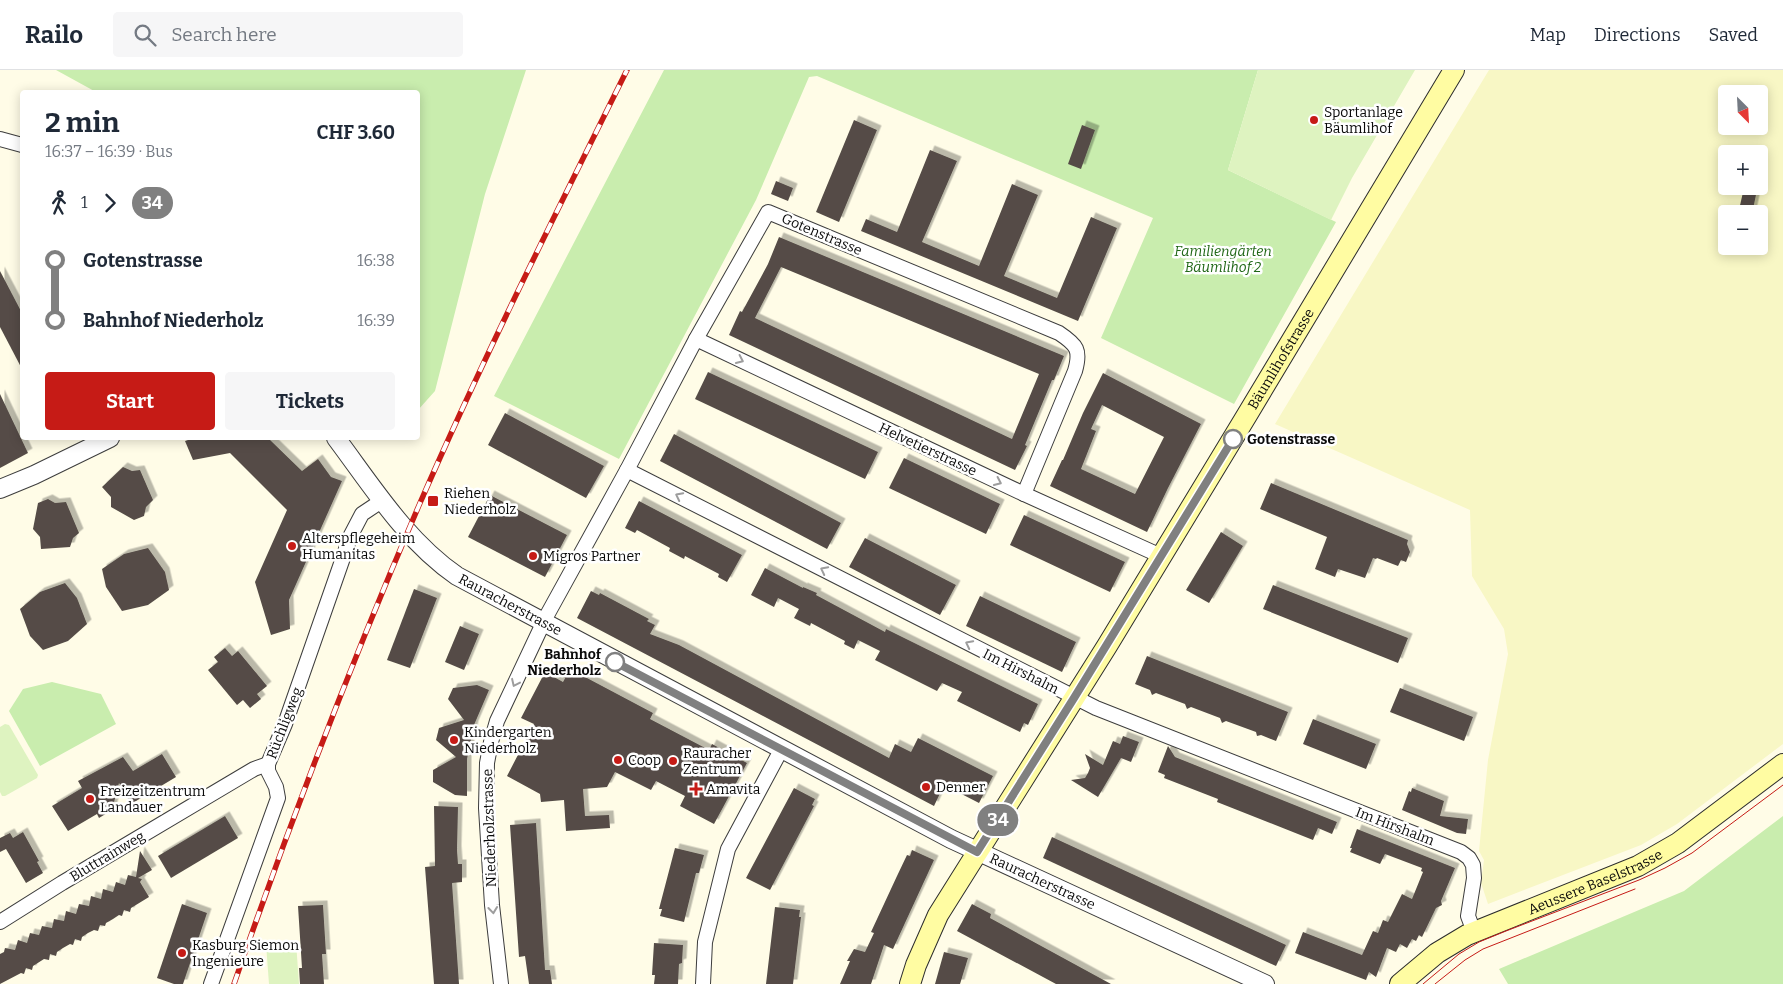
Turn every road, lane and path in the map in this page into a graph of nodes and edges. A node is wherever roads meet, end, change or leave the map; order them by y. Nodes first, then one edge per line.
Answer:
1 (1454, 70) edge
2 (0, 139) edge
3 (20, 144) edge
4 (696, 339) junction
5 (106, 440) edge
6 (338, 440) edge
7 (627, 470) junction
8 (0, 489) edge
9 (1024, 494) junction
10 (383, 500) junction
11 (1161, 556) junction
12 (543, 623) junction
13 (1074, 698) junction
14 (781, 750) junction
15 (268, 764) junction
16 (1783, 764) edge
17 (977, 852) junction
18 (0, 922) edge
19 (1474, 932) junction
20 (211, 984) edge
21 (501, 984) edge
22 (703, 984) edge
23 (910, 984) edge
24 (1265, 984) edge
25 (1400, 984) edge

1 - 11 main road, Bäumlihofstrasse
2 - 3 street
4 - 7 street, Gotenstrasse
4 -> 9 street, Helvetierstrasse
4 - 9 street, Gotenstrasse
5 - 8 street
6 - 10 street, Rauracherstrasse
7 - 12 street, Gotenstrasse
13 -> 7 street, Im Hirshalm
9 - 11 street, Helvetierstrasse
10 - 12 street, Rauracherstrasse
10 - 15 street, Rüchligweg
11 - 13 main road, Bäumlihofstrasse
12 - 14 street, Rauracherstrasse
12 -> 21 street, Niederholzstrasse
13 - 17 main road, Bäumlihofstrasse
13 - 19 street, Im Hirshalm
14 - 17 street, Rauracherstrasse
14 - 22 street
15 - 18 street, Bluttrainweg
15 - 20 street, Rüchligweg
16 - 19 main road, Aeussere Baselstrasse
17 - 23 main road, Bäumlihofstrasse
17 - 24 street, Rauracherstrasse
19 - 25 main road, Aeussere Baselstrasse

